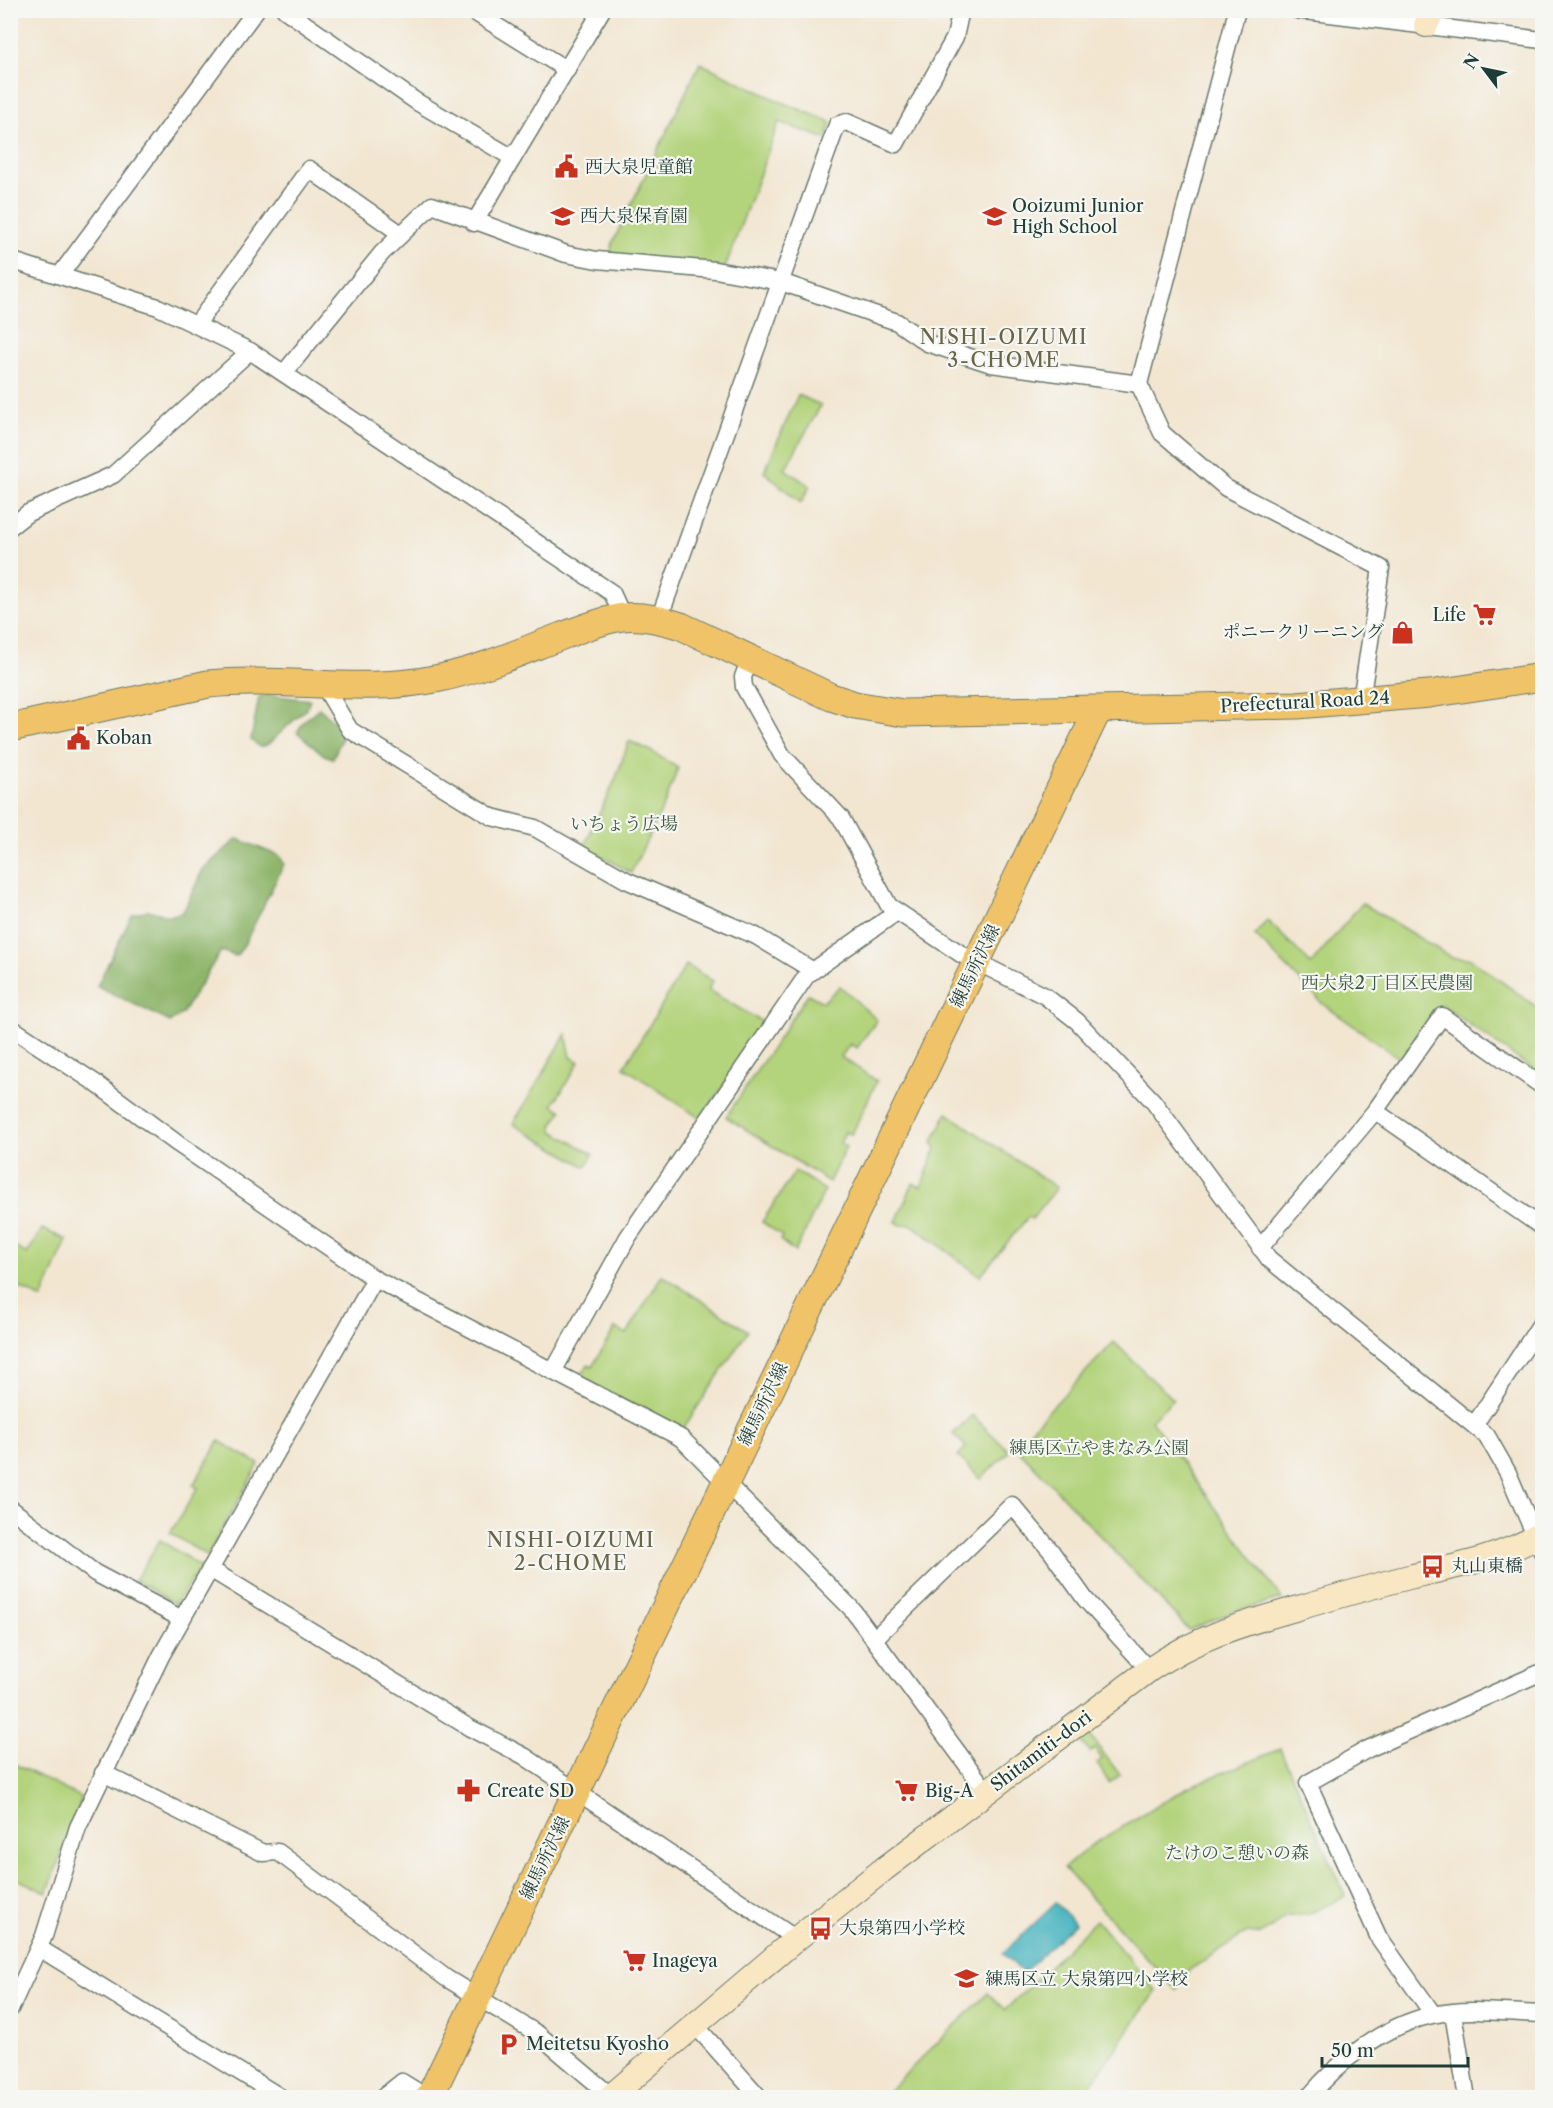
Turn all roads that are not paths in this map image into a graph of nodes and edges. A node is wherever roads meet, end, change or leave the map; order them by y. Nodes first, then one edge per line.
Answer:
1 (256, 10) edge
2 (285, 10) edge
3 (471, 10) edge
4 (602, 10) edge
5 (962, 10) edge
6 (1237, 10) edge
7 (1297, 10) edge
8 (1430, 18) edge
9 (1542, 39) edge
10 (567, 70) junction
11 (513, 158) junction
12 (474, 223) junction
13 (400, 234) junction
14 (10, 260) edge
15 (60, 275) junction
16 (781, 282) junction
17 (197, 324) junction
18 (250, 351) junction
19 (284, 373) junction
20 (1139, 384) junction
21 (10, 506) edge
22 (28, 513) junction
23 (10, 527) edge
24 (623, 617) junction
25 (659, 619) junction
26 (750, 659) junction
27 (1542, 677) edge
28 (324, 686) junction
29 (1361, 701) junction
30 (1098, 710) junction
31 (10, 728) edge
32 (897, 912) junction
33 (977, 962) junction
34 (812, 970) junction
35 (10, 1028) edge
36 (1542, 1086) edge
37 (1375, 1111) junction
38 (1542, 1227) edge
39 (1260, 1248) junction
40 (375, 1279) junction
41 (1542, 1322) edge
42 (554, 1370) junction
43 (1475, 1424) junction
44 (725, 1481) junction
45 (10, 1508) edge
46 (1540, 1541) edge
47 (210, 1569) junction
48 (180, 1618) junction
49 (874, 1639) junction
50 (1149, 1670) junction
51 (1542, 1672) edge
52 (103, 1773) junction
53 (578, 1791) junction
54 (987, 1792) junction
55 (796, 1939) junction
56 (39, 1948) junction
57 (478, 1996) junction
58 (10, 2009) edge
59 (1454, 2013) junction
60 (1433, 2014) junction
61 (1542, 2014) edge
62 (695, 2025) junction
63 (282, 2097) edge
64 (382, 2097) edge
65 (429, 2097) edge
66 (610, 2097) edge
67 (760, 2097) edge
68 (1308, 2097) edge
69 (1467, 2097) edge

1 - 15 street
2 - 11 street
3 - 10 street
4 - 10 street
5 - 16 street
6 - 20 street
7 - 8 street
8 - 9 street
10 - 11 street
11 - 12 street
12 - 13 street
12 - 16 street
13 - 17 street
13 - 19 street
14 - 15 street
15 - 17 street
16 - 20 street
16 - 25 street
17 - 18 street
18 - 19 street
18 - 22 street
19 - 24 street
20 - 29 street
21 - 22 street
22 - 23 street
24 - 25 main road
24 - 28 main road
25 - 26 main road, Prefectural Road 24
26 - 30 main road, Prefectural Road 24
26 - 32 street
27 - 29 main road, Prefectural Road 24
28 - 31 main road
28 - 34 street
29 - 30 main road, Prefectural Road 24
30 - 33 main road, 練馬所沢線
32 - 33 street
32 - 34 street
33 - 39 street
33 - 44 main road, 練馬所沢線
34 - 42 street
35 - 40 street
36 - 37 street
37 - 38 street
37 - 39 street
39 - 43 street
40 - 42 street
40 - 47 street
41 - 43 street
42 - 44 street
43 - 46 street
44 - 49 street
44 - 53 main road, 練馬所沢線
45 - 48 street
46 - 50 street, Shitamiti-dori
47 - 48 street
47 - 53 street
48 - 52 street
49 - 50 street
49 - 54 street
50 - 54 street, Shitamiti-dori
51 - 60 street
52 - 56 street
52 - 57 street
53 - 55 street
53 - 57 main road, 練馬所沢線
54 - 55 street, Shitamiti-dori
55 - 62 street, Shitamiti-dori
56 - 58 street
56 - 63 street
57 - 65 main road, 練馬所沢線
57 - 66 street
59 - 60 street
59 - 61 street
59 - 69 street
60 - 68 street
62 - 66 street, Shitamiti-dori
62 - 67 street
64 - 65 street

